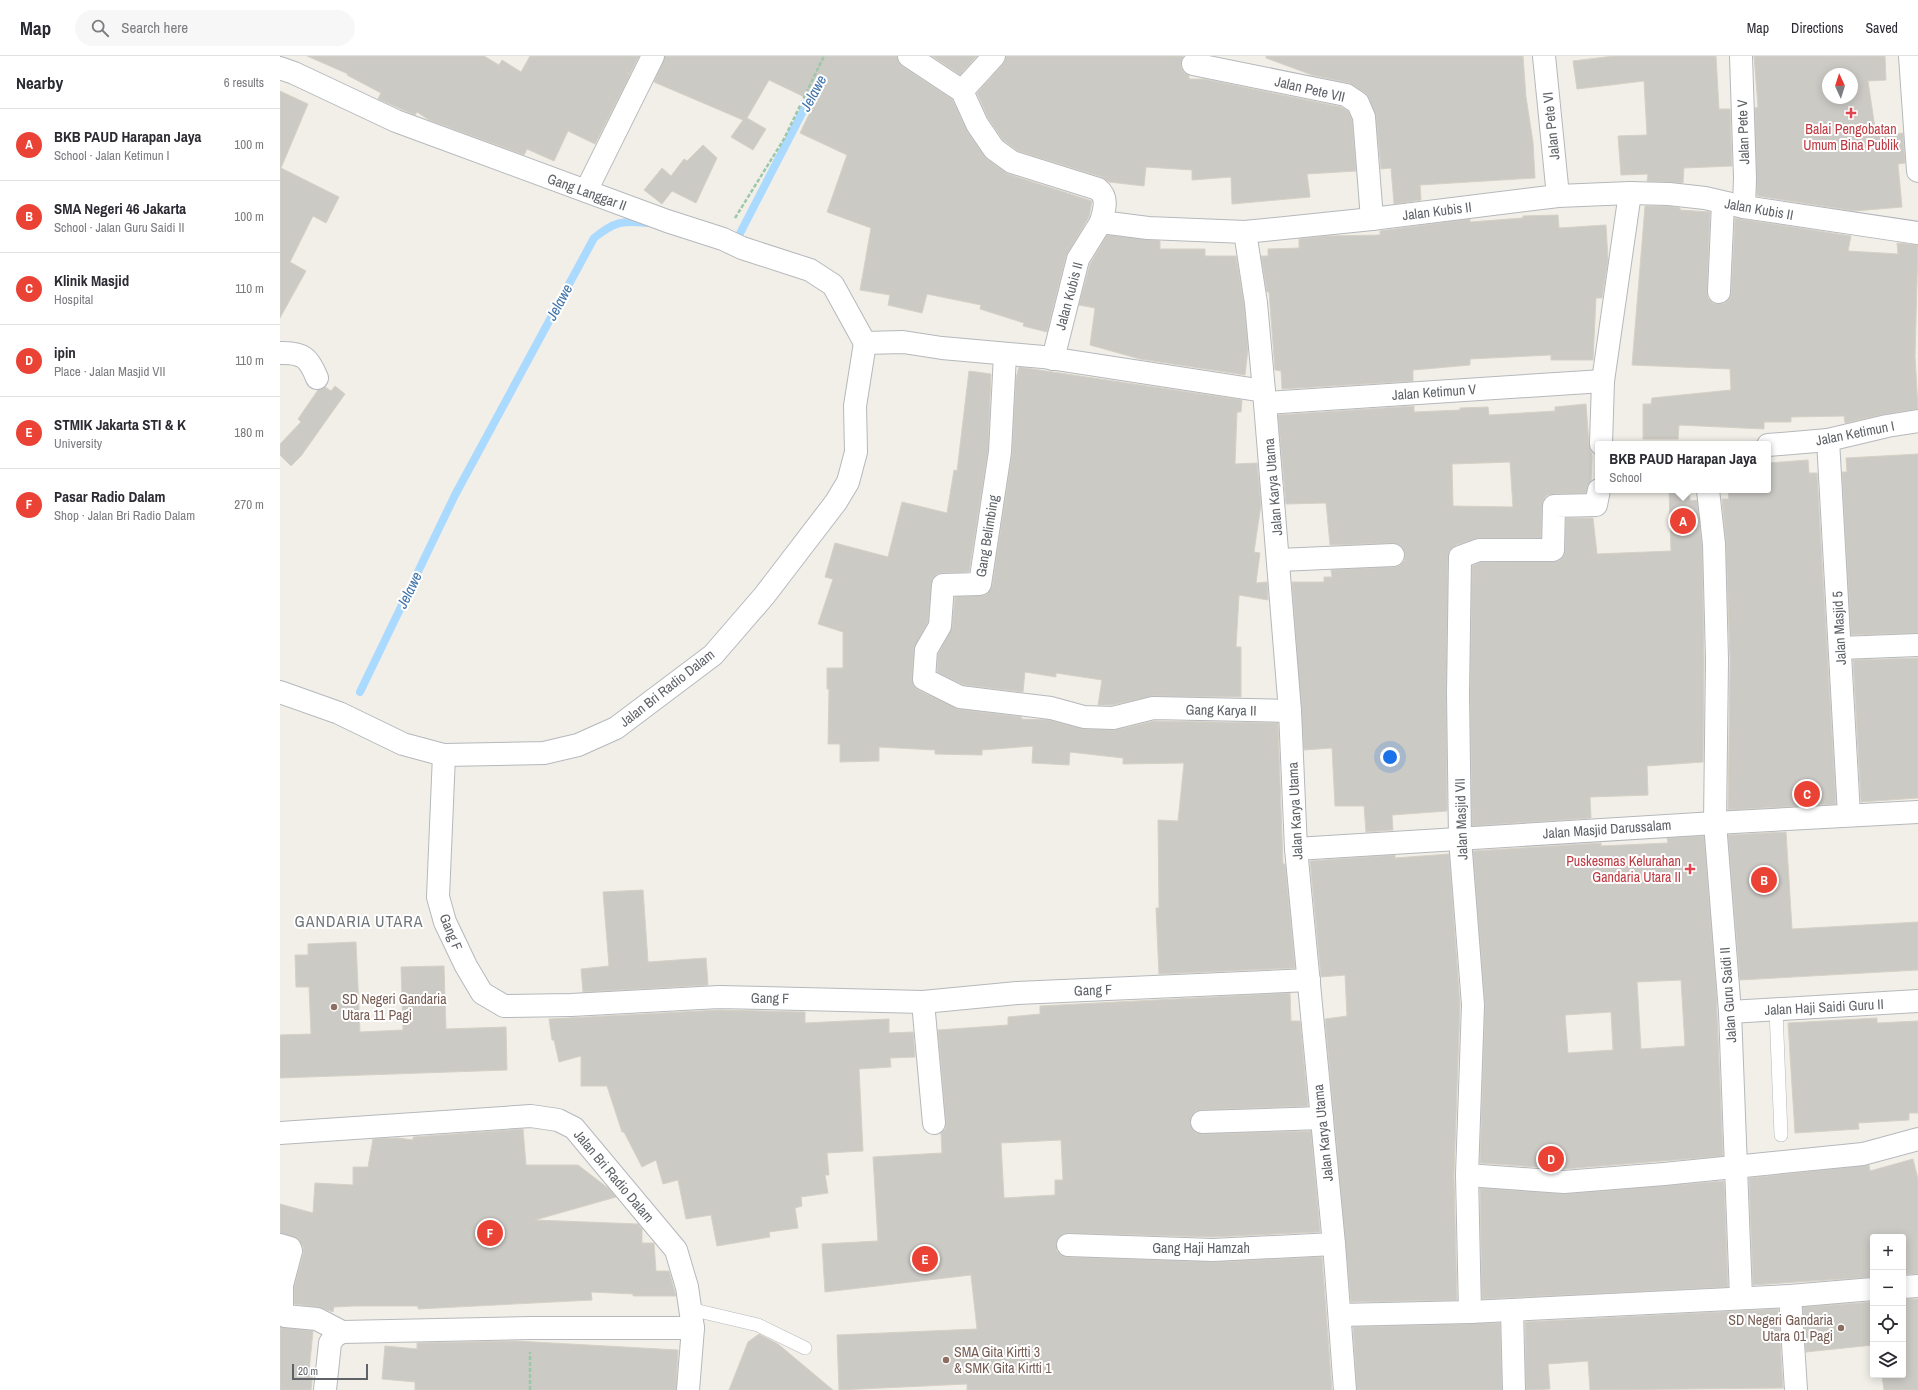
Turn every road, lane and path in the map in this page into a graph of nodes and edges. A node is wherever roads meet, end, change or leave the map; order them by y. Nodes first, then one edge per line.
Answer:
1 (653, 56) edge
2 (824, 56) edge
3 (909, 56) edge
4 (994, 56) edge
5 (1544, 56) edge
6 (1741, 56) edge
7 (1910, 56) edge
8 (1194, 64) dead end
9 (280, 68) edge
10 (962, 91) junction
11 (1918, 171) edge
12 (586, 191) junction
13 (1630, 193) junction
14 (1558, 196) junction
15 (1723, 203) junction
16 (1744, 207) junction
17 (1372, 219) junction
18 (1101, 222) junction
19 (1245, 232) junction
20 (1918, 232) edge
21 (732, 243) junction
22 (1719, 292) dead end
23 (865, 343) junction
24 (280, 353) edge
25 (1005, 355) junction
26 (1049, 358) junction
27 (317, 378) dead end
28 (1603, 381) junction
29 (1265, 397) junction
30 (1918, 421) edge
31 (1828, 440) junction
32 (1601, 441) edge
33 (1771, 445) edge
34 (1598, 493) edge
35 (1708, 493) edge
36 (1393, 555) dead end
37 (1279, 560) junction
38 (1918, 645) edge
39 (1840, 648) junction
40 (924, 679) joint
41 (280, 692) edge
42 (1290, 711) junction
43 (444, 755) junction
44 (1918, 812) edge
45 (1849, 815) junction
46 (1715, 823) junction
47 (1460, 839) junction
48 (1296, 849) junction
49 (1309, 980) junction
50 (1918, 1001) edge
51 (924, 1002) junction
52 (1776, 1010) junction
53 (1730, 1012) junction
54 (1322, 1118) junction
55 (1202, 1122) dead end
56 (934, 1123) dead end
57 (280, 1133) edge
58 (1781, 1135) dead end
59 (1918, 1139) edge
60 (1736, 1167) junction
61 (1467, 1175) junction
62 (1334, 1244) junction
63 (280, 1245) edge
64 (1068, 1245) dead end
65 (1918, 1286) edge
66 (1906, 1287) edge
67 (1870, 1289) edge
68 (1790, 1296) junction
69 (1741, 1297) junction
70 (1512, 1310) junction
71 (1470, 1312) junction
72 (1340, 1315) junction
73 (692, 1318) junction
74 (530, 1328) junction
75 (342, 1332) junction
76 (805, 1348) dead end
77 (326, 1390) edge
78 (530, 1390) edge
79 (688, 1390) edge
80 (1345, 1390) edge
81 (1514, 1390) edge
82 (1796, 1390) edge

1 - 12 street
2 - 21 path
3 - 10 street
4 - 10 street
5 - 14 street, Jalan Pete VI
6 - 16 street, Jalan Pete V
7 - 11 street
8 - 17 street, Jalan Pete VII
9 - 12 street, Gang Langgar II
10 - 18 street
12 - 21 street, Gang Langgar II
13 - 14 street, Jalan Kubis II
13 - 15 street, Jalan Kubis II
13 - 28 street
14 - 17 street, Jalan Kubis II
15 - 16 street, Jalan Kubis II
15 - 22 street
16 - 20 street, Jalan Kubis II
17 - 19 street, Jalan Kubis II
18 - 19 street, Jalan Kubis II
18 - 26 street, Jalan Kubis II
19 - 29 street, Jalan Karya Utama
21 - 23 street, Gang Langgar II
23 - 25 street
23 - 43 street, Jalan Bri Radio Dalam
24 - 27 street
25 - 26 street
25 - 40 street, Gang Belimbing
26 - 29 street
28 - 29 street, Jalan Ketimun V
28 - 32 street
29 - 37 street, Jalan Karya Utama
30 - 31 street, Jalan Ketimun I
31 - 33 street, Jalan Ketimun I
31 - 39 street, Jalan Masjid 5
34 - 47 street, Jalan Masjid VII
35 - 46 street, Jalan Guru Saidi II
36 - 37 street
37 - 42 street, Jalan Karya Utama
38 - 39 street
39 - 45 street, Jalan Masjid 5
40 - 42 street, Gang Karya II
41 - 43 street, Jalan Bri Radio Dalam
42 - 48 street, Jalan Karya Utama
43 - 51 street, Gang F
44 - 45 street, Jalan Masjid Darussalam
45 - 46 street, Jalan Masjid Darussalam
46 - 47 street, Jalan Masjid Darussalam
46 - 53 street, Jalan Guru Saidi II
47 - 48 street, Jalan Masjid Darussalam
47 - 61 street, Jalan Masjid VII
48 - 49 street, Jalan Karya Utama
49 - 51 street, Gang F
49 - 54 street, Jalan Karya Utama
50 - 52 street, Jalan Haji Saidi Guru II
51 - 56 street
52 - 53 street, Jalan Haji Saidi Guru II
52 - 58 lane
53 - 60 street, Jalan Guru Saidi II
54 - 55 street
54 - 62 street, Jalan Karya Utama
57 - 73 street, Jalan Bri Radio Dalam
59 - 60 street
60 - 61 street
60 - 69 street, Jalan Guru Saidi II
61 - 71 street, Jalan Masjid VII
62 - 64 street, Gang Haji Hamzah
62 - 72 street, Jalan Karya Utama
63 - 75 street
65 - 66 street
67 - 68 street
68 - 69 street
68 - 82 street
69 - 70 street
70 - 71 street
70 - 81 street
71 - 72 street
72 - 80 street, Jalan Karya Utama
73 - 74 street
73 - 76 lane
73 - 79 street, Jalan Bri Radio Dalam
74 - 75 street
74 - 78 path
75 - 77 street

